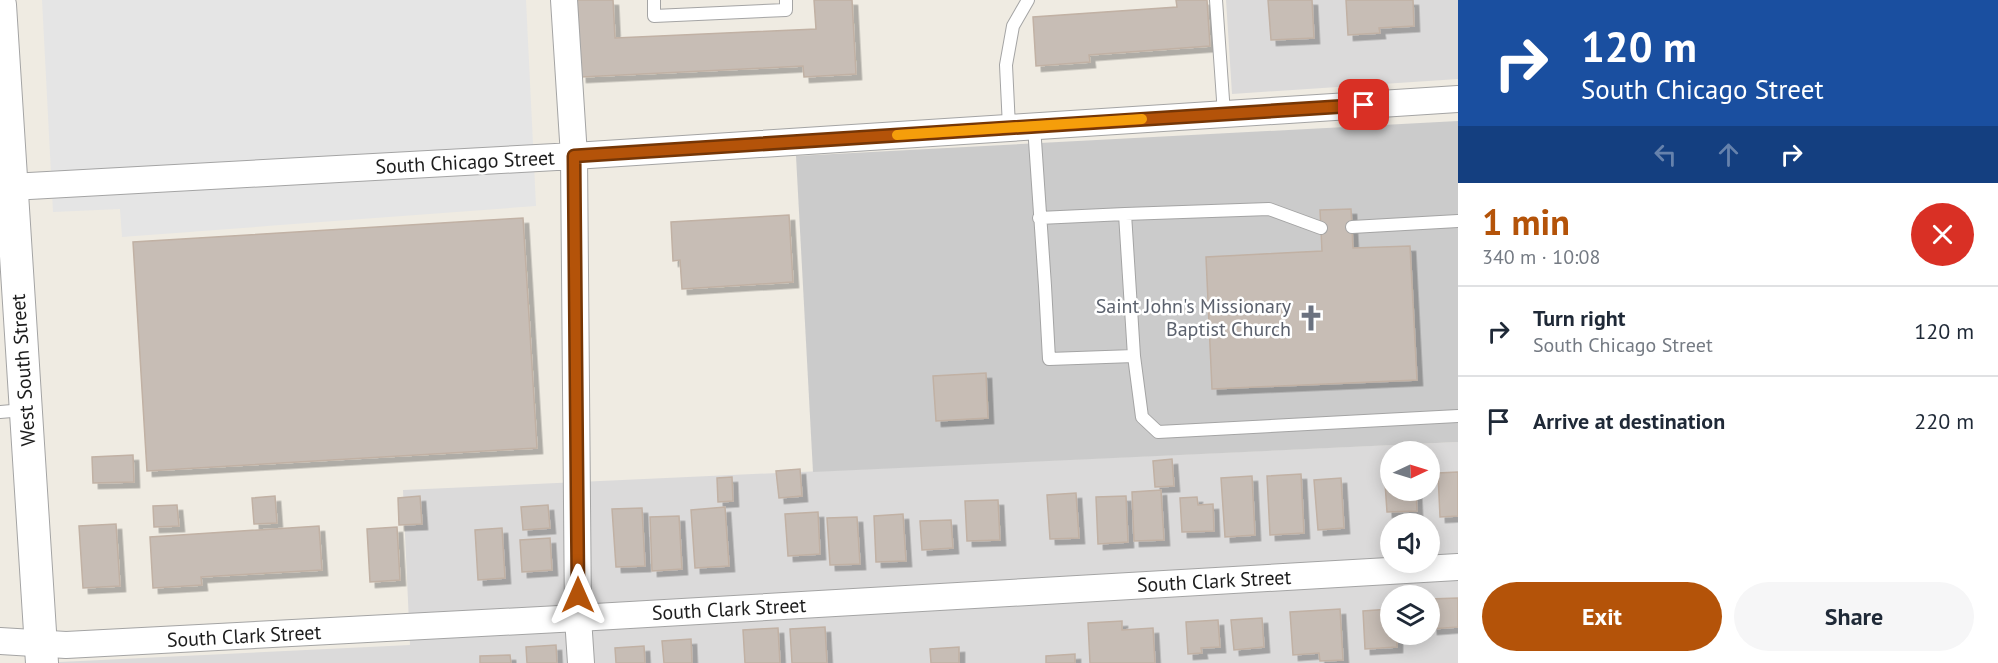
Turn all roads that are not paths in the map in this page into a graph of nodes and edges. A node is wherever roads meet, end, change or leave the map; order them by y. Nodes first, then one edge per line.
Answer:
1 (564, 0) edge
2 (654, 0) edge
3 (786, 0) edge
4 (1028, 0) edge
5 (1216, 0) edge
6 (0, 14) edge
7 (1458, 99) edge
8 (3, 101) edge
9 (1224, 114) junction
10 (1022, 127) junction
11 (574, 156) junction
12 (11, 187) junction
13 (1125, 214) junction
14 (1040, 218) junction
15 (1458, 221) edge
16 (1352, 227) dead end
17 (1321, 228) dead end
18 (1134, 356) junction
19 (13, 411) edge
20 (1458, 416) edge
21 (1458, 567) edge
22 (578, 618) junction
23 (0, 641) edge
24 (42, 653) edge
25 (581, 663) edge

1 - 11 street
2 - 3 lane
4 - 10 lane
5 - 9 lane
6 - 8 street, West South Street
7 - 9 street, South Chicago Street
8 - 12 street, West South Street
9 - 10 street, South Chicago Street
10 - 11 street, South Chicago Street
10 - 14 lane
11 - 12 street, South Chicago Street
11 - 22 street
12 - 19 street, West South Street
13 - 14 lane
13 - 17 lane
13 - 18 lane
14 - 18 lane
15 - 16 lane
18 - 20 lane
19 - 24 street, West South Street
21 - 22 street, South Clark Street
22 - 24 street, South Clark Street
22 - 25 street
23 - 24 street, South Clark Street

